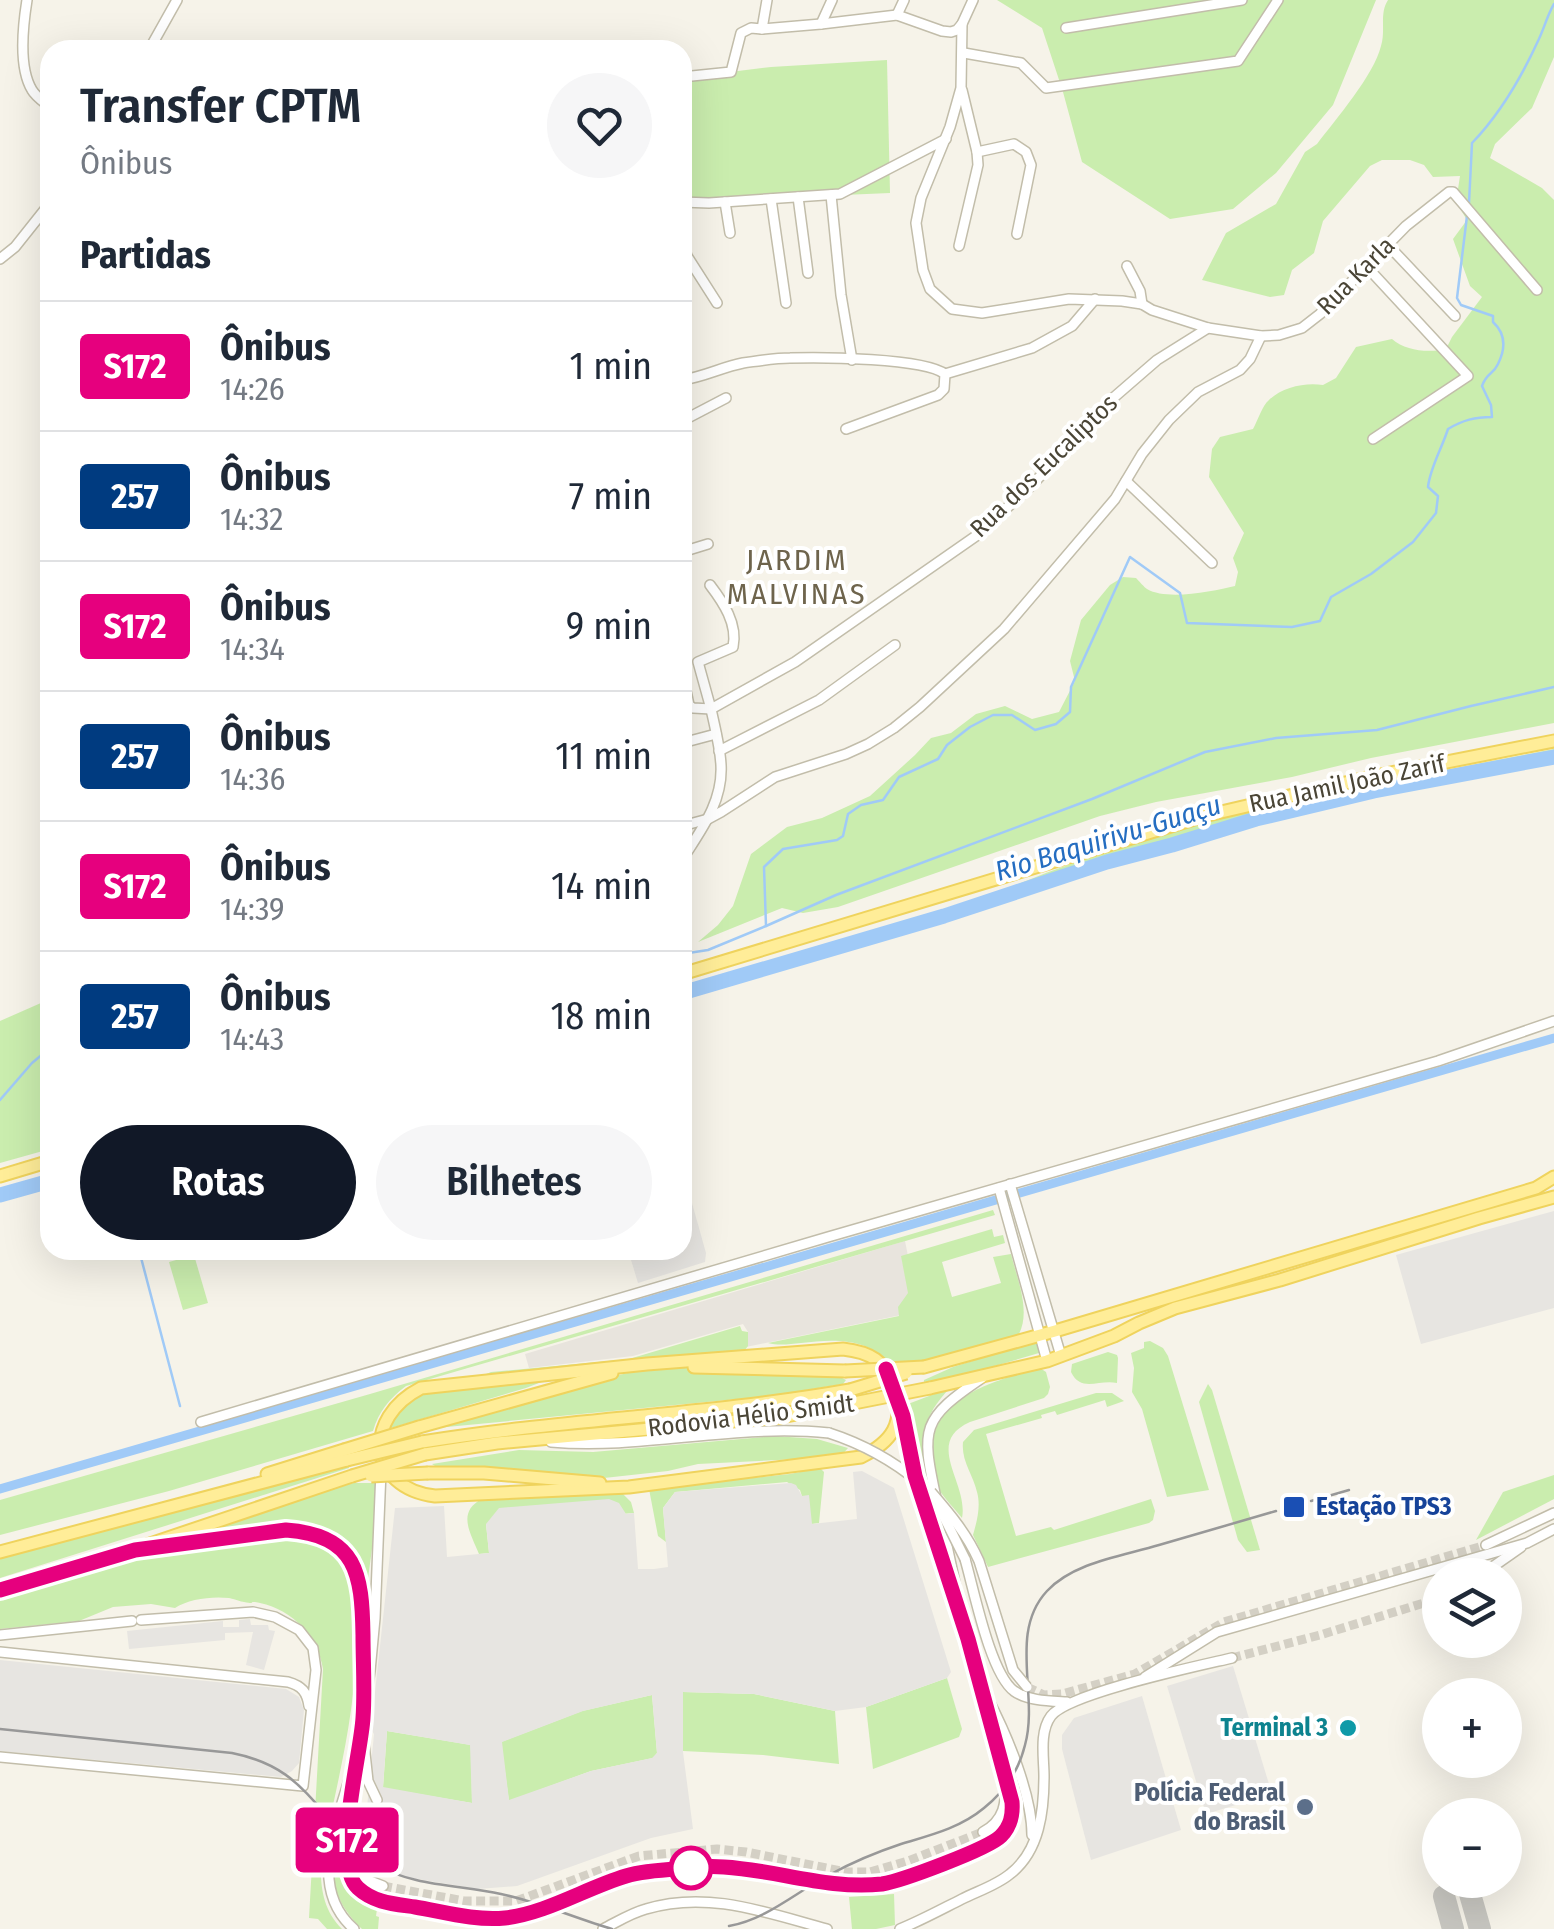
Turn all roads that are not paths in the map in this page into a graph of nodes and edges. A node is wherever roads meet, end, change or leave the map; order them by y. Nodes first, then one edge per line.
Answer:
1 (27, 0) edge
2 (177, 0) edge
3 (767, 0) edge
4 (832, 0) edge
5 (904, 0) edge
6 (973, 0) edge
7 (1242, 0) edge
8 (1278, 0) edge
9 (897, 15) junction
10 (821, 24) junction
11 (962, 24) junction
12 (757, 28) junction
13 (1066, 28) dead end
14 (155, 40) edge
15 (964, 53) junction
16 (692, 75) edge
17 (962, 88) junction
18 (40, 98) edge
19 (946, 139) junction
20 (977, 152) junction
21 (831, 195) junction
22 (798, 197) junction
23 (770, 199) junction
24 (692, 202) edge
25 (725, 202) junction
26 (40, 210) edge
27 (40, 216) edge
28 (29, 230) junction
29 (730, 232) dead end
30 (1018, 234) dead end
31 (1388, 244) junction
32 (959, 246) dead end
33 (0, 259) edge
34 (1128, 266) dead end
35 (692, 267) edge
36 (1367, 267) junction
37 (808, 273) dead end
38 (1536, 290) dead end
39 (1095, 299) junction
40 (717, 303) dead end
41 (786, 303) dead end
42 (1142, 304) junction
43 (1455, 316) dead end
44 (1208, 328) junction
45 (1260, 336) junction
46 (852, 360) junction
47 (945, 374) junction
48 (692, 378) edge
49 (726, 398) dead end
50 (692, 415) edge
51 (846, 429) dead end
52 (1372, 439) dead end
53 (1126, 482) junction
54 (708, 544) dead end
55 (692, 549) edge
56 (1212, 562) dead end
57 (710, 584) dead end
58 (894, 645) dead end
59 (692, 707) edge
60 (712, 709) junction
61 (716, 734) junction
62 (692, 740) edge
63 (1554, 741) edge
64 (719, 750) junction
65 (708, 819) junction
66 (692, 823) edge
67 (692, 844) edge
68 (692, 971) edge
69 (1554, 1021) edge
70 (40, 1164) edge
71 (0, 1176) edge
72 (1554, 1177) edge
73 (1012, 1188) junction
74 (1000, 1192) junction
75 (1554, 1197) edge
76 (1055, 1331) junction
77 (1040, 1335) junction
78 (1062, 1356) junction
79 (1047, 1361) junction
80 (647, 1364) junction
81 (924, 1367) junction
82 (984, 1377) junction
83 (852, 1396) junction
84 (900, 1408) junction
85 (201, 1422) dead end
86 (528, 1440) junction
87 (423, 1448) junction
88 (381, 1454) junction
89 (346, 1455) junction
90 (352, 1476) junction
91 (629, 1487) junction
92 (930, 1492) junction
93 (1554, 1513) edge
94 (1554, 1529) edge
95 (1527, 1542) junction
96 (1486, 1545) tunnel mouth
97 (135, 1550) junction
98 (0, 1552) edge
99 (1505, 1558) edge
100 (0, 1590) edge
101 (0, 1634) edge
102 (968, 1639) junction
103 (0, 1652) edge
104 (1232, 1658) tunnel mouth
105 (316, 1670) junction
106 (1138, 1681) junction
107 (980, 1683) junction
108 (298, 1685) junction
109 (1027, 1688) dead end
110 (1069, 1702) junction
111 (310, 1714) junction
112 (362, 1728) junction
113 (0, 1757) edge
114 (377, 1800) dead end
115 (983, 1832) tunnel mouth
116 (1032, 1843) junction
117 (383, 1886) tunnel mouth
118 (354, 1929) edge
119 (603, 1929) edge
120 (826, 1929) edge
121 (900, 1929) edge

1 - 18 street
2 - 14 street
3 - 12 street
4 - 10 street
5 - 9 street
6 - 11 street
7 - 13 street
8 - 15 street
9 - 10 street
9 - 11 street
10 - 12 street
11 - 15 street
12 - 16 street
15 - 17 street
17 - 19 street
17 - 20 street
19 - 21 street
19 - 39 street, Rua Karla
20 - 30 street
20 - 32 street
21 - 22 street
21 - 46 street
22 - 23 street
22 - 37 street
23 - 25 street
23 - 41 street
24 - 25 street
25 - 29 street
26 - 28 street
27 - 28 street
28 - 33 street
31 - 36 street, Rua Karla
31 - 38 street, Rua Karla
31 - 43 street
34 - 42 street
35 - 40 street
36 - 45 street, Rua Karla
36 - 52 street
39 - 42 street, Rua Karla
39 - 47 street
42 - 44 street, Rua Karla
44 - 45 street, Rua Karla
44 - 60 street, Rua dos Eucaliptos
45 - 53 street
46 - 47 street
46 - 48 street
47 - 51 street
49 - 50 street
53 - 56 street
53 - 65 street
54 - 55 street
57 - 60 street
58 - 64 street
59 - 60 street
60 - 61 street
61 - 62 street
61 - 64 street
63 - 68 main road, Rua Jamil João Zarif
64 - 65 street
65 - 66 street
65 - 67 street
69 - 73 street
70 - 71 main road
72 - 76 main road, Rodovia Hélio Smidt
73 - 74 street
73 - 76 street
74 - 77 street
74 - 85 street
75 - 78 main road, Rodovia Hélio Smidt
76 - 77 main road, Rodovia Hélio Smidt
76 - 78 street
77 - 79 street
77 - 81 main road, Rodovia Hélio Smidt
78 - 79 main road, Rodovia Hélio Smidt
79 - 82 main road, Rodovia Hélio Smidt
80 - 81 main road, bridge
80 - 84 main road
80 - 88 main road
80 - 89 main road, bridge
81 - 83 main road, Rodovia Hélio Smidt, bridge
82 - 83 main road, Rodovia Hélio Smidt, bridge
82 - 102 street
83 - 86 main road, Rodovia Hélio Smidt
83 - 87 main road, Rodovia Hélio Smidt
84 - 91 main road
84 - 102 street
86 - 87 main road, Rodovia Hélio Smidt
86 - 92 street, bridge
87 - 89 main road, Rodovia Hélio Smidt, bridge
87 - 90 main road, Rodovia Hélio Smidt, bridge
88 - 91 main road
88 - 112 street
89 - 98 main road, Rodovia Hélio Smidt
90 - 91 main road, bridge
90 - 97 main road, Rodovia Hélio Smidt
92 - 109 street, bridge
92 - 110 street, bridge
93 - 96 street
94 - 95 street
95 - 99 street
95 - 106 street
97 - 100 main road, Rodovia Hélio Smidt
97 - 112 street
101 - 105 street
102 - 107 street
103 - 108 street
104 - 106 street
105 - 108 street
105 - 111 street
106 - 110 street
107 - 115 street
107 - 116 street
108 - 111 street
110 - 116 street
111 - 113 street
112 - 114 street
112 - 117 street
112 - 118 street
116 - 121 street
119 - 120 street

